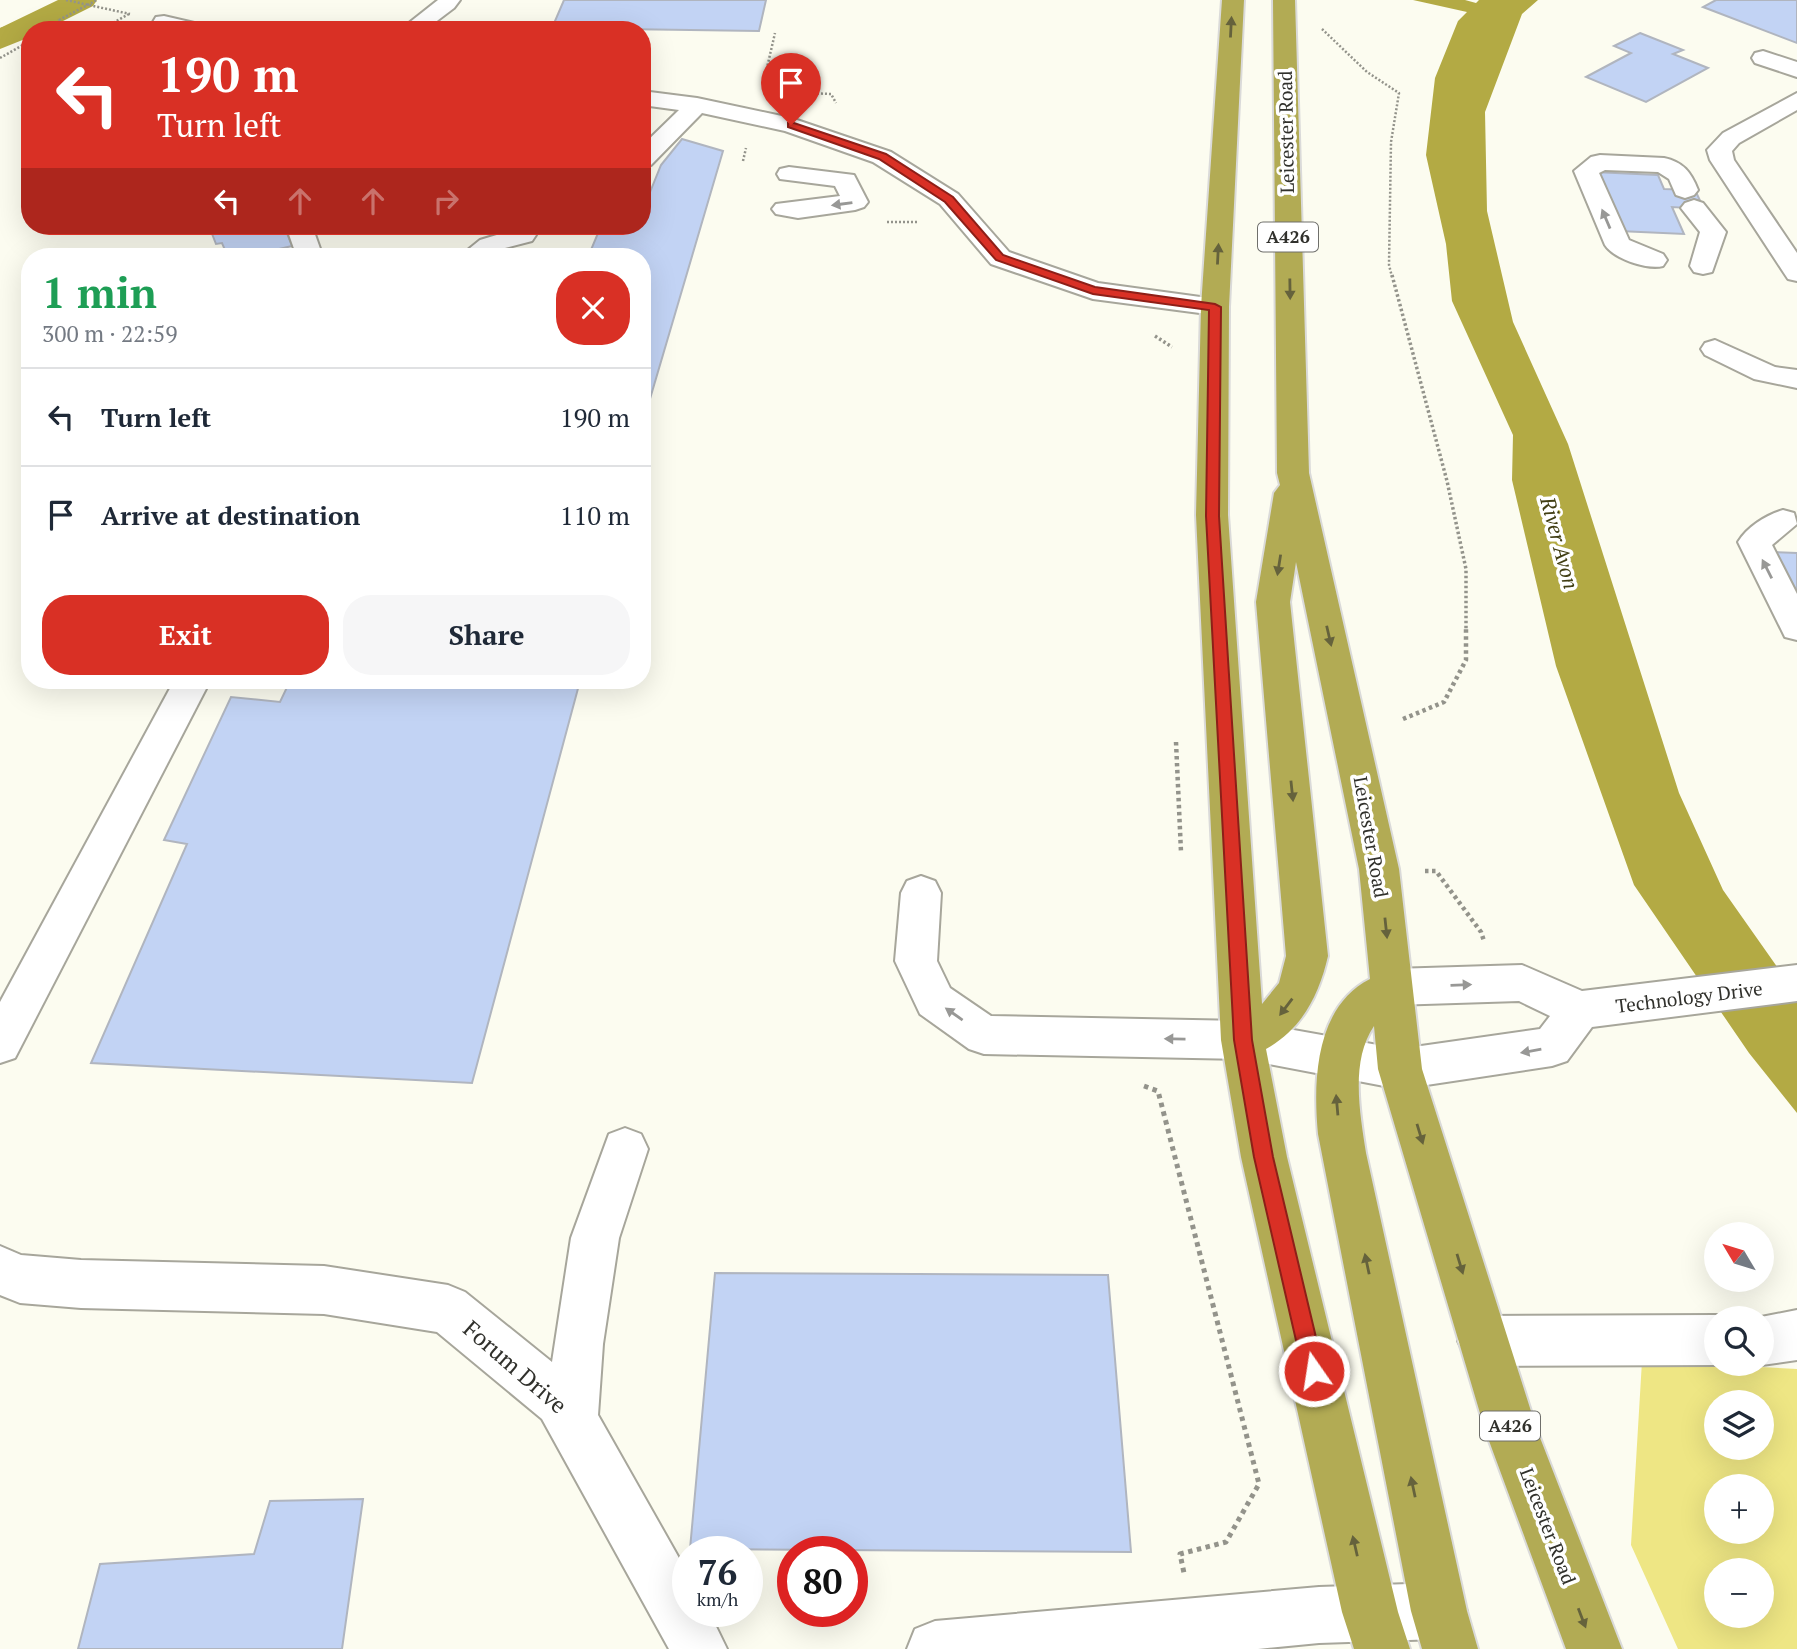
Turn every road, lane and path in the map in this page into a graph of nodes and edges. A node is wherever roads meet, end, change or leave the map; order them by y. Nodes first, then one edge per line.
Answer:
1 (66, 0) edge
2 (97, 0) edge
3 (449, 0) edge
4 (1233, 0) edge
5 (1284, 0) edge
6 (128, 14) junction
7 (58, 21) edge
8 (116, 21) edge
9 (160, 21) edge
10 (423, 21) edge
11 (1319, 27) dead end
12 (21, 46) edge
13 (0, 58) edge
14 (1763, 58) dead end
15 (1797, 70) edge
16 (651, 99) edge
17 (1797, 100) edge
18 (697, 105) junction
19 (1771, 115) junction
20 (1797, 124) edge
21 (651, 151) edge
22 (789, 174) dead end
23 (785, 209) dead end
24 (523, 235) dead end
25 (483, 248) edge
26 (1654, 260) dead end
27 (1703, 266) dead end
28 (1797, 273) edge
29 (1215, 307) junction
30 (1715, 349) dead end
31 (1797, 379) edge
32 (1293, 474) junction
33 (1783, 521) dead end
34 (1797, 628) edge
35 (188, 689) edge
36 (1403, 719) dead end
37 (921, 893) dead end
38 (1797, 983) edge
39 (1393, 988) junction
40 (1580, 1010) junction
41 (1243, 1040) junction
42 (0, 1044) edge
43 (1340, 1058) junction
44 (1400, 1069) junction
45 (625, 1149) dead end
46 (0, 1270) edge
47 (1797, 1335) edge
48 (1774, 1338) edge
49 (1704, 1340) edge
50 (1483, 1341) junction
51 (572, 1419) junction
52 (1445, 1630) edge
53 (1376, 1631) edge
54 (699, 1649) edge
55 (935, 1649) edge
56 (1594, 1649) edge

1 - 6 path
2 - 7 path, bridge
3 - 10 street
29 -> 4 highway
5 -> 32 highway, Leicester Road / A426
6 - 8 path
6 - 9 path
11 - 36 path
12 - 13 path
14 - 15 street
16 - 18 street
17 - 19 street
18 - 21 street
18 - 29 street
19 - 20 street
19 - 28 street
22 -> 23 street
24 - 25 street
26 -> 27 street
29 - 41 highway
30 - 31 street
32 -> 39 highway, Leicester Road / A426
32 -> 41 highway
34 -> 33 street
35 - 42 street
41 -> 37 street
38 - 40 street, Technology Drive
39 -> 40 street
39 - 43 highway
39 - 44 highway, Leicester Road / A426
40 -> 44 street
41 - 43 street
53 -> 41 highway
43 - 44 street
52 -> 43 highway
44 -> 50 highway, Leicester Road / A426
45 - 51 street
46 - 51 street, Forum Drive
47 - 48 street
49 - 50 street
50 -> 56 highway, Leicester Road / A426
51 - 54 street, Forum Drive
52 - 53 street
53 - 55 street

